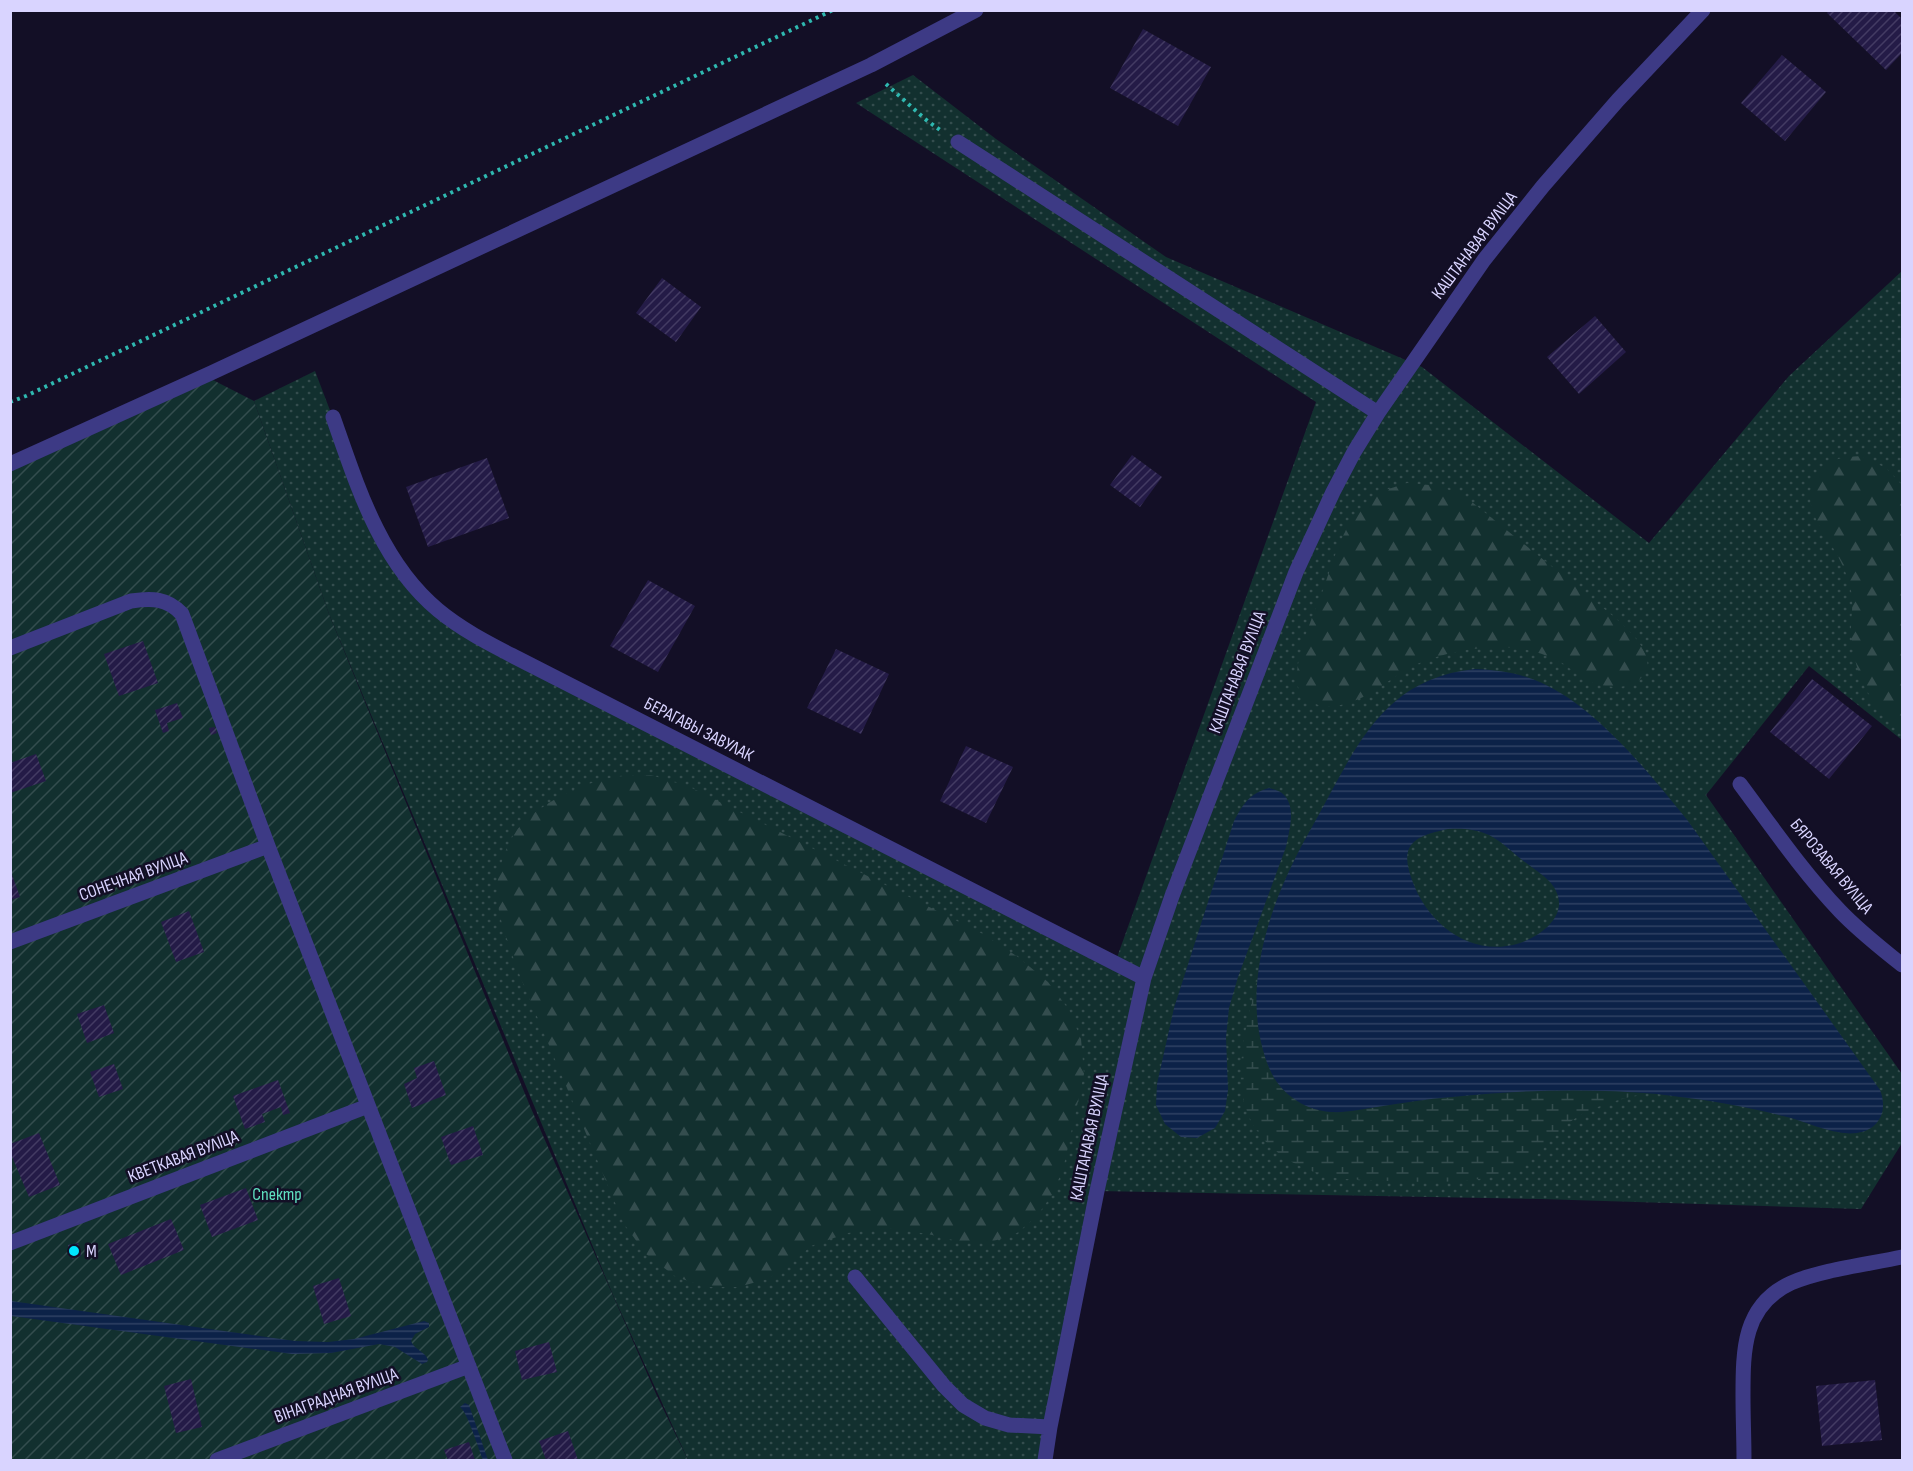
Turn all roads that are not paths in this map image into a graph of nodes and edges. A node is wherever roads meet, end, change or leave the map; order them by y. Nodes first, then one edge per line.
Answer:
1 (976, 10) edge
2 (1703, 10) edge
3 (958, 142) road end
4 (1378, 413) junction
5 (333, 417) dead end
6 (10, 464) edge
7 (10, 648) edge
8 (1740, 784) dead end
9 (268, 846) junction
10 (10, 942) edge
11 (1902, 965) edge
12 (1144, 978) junction
13 (369, 1106) junction
14 (10, 1243) edge
15 (1902, 1257) edge
16 (855, 1277) dead end
17 (468, 1366) junction
18 (1050, 1427) junction
19 (217, 1461) edge
20 (505, 1461) edge
21 (1045, 1461) edge
22 (1744, 1461) edge

1 - 6 street
2 - 4 street, КАШТАНАВАЯ ВУЛІЦА
3 - 4 street
4 - 12 street, КАШТАНАВАЯ ВУЛІЦА
5 - 12 street, БЕРАГАВЫ ЗАВУЛАК
7 - 9 street
8 - 11 street, БЯРОЗАВАЯ ВУЛІЦА
9 - 10 street, СОНЕЧНАЯ ВУЛІЦА
9 - 13 street
12 - 18 street, КАШТАНАВАЯ ВУЛІЦА
13 - 14 street, КВЕТКАВАЯ ВУЛІЦА
13 - 17 street
15 - 22 street
16 - 18 street
17 - 19 street, ВІНАГРАДНАЯ ВУЛІЦА
17 - 20 street
18 - 21 street, КАШТАНАВАЯ ВУЛІЦА

